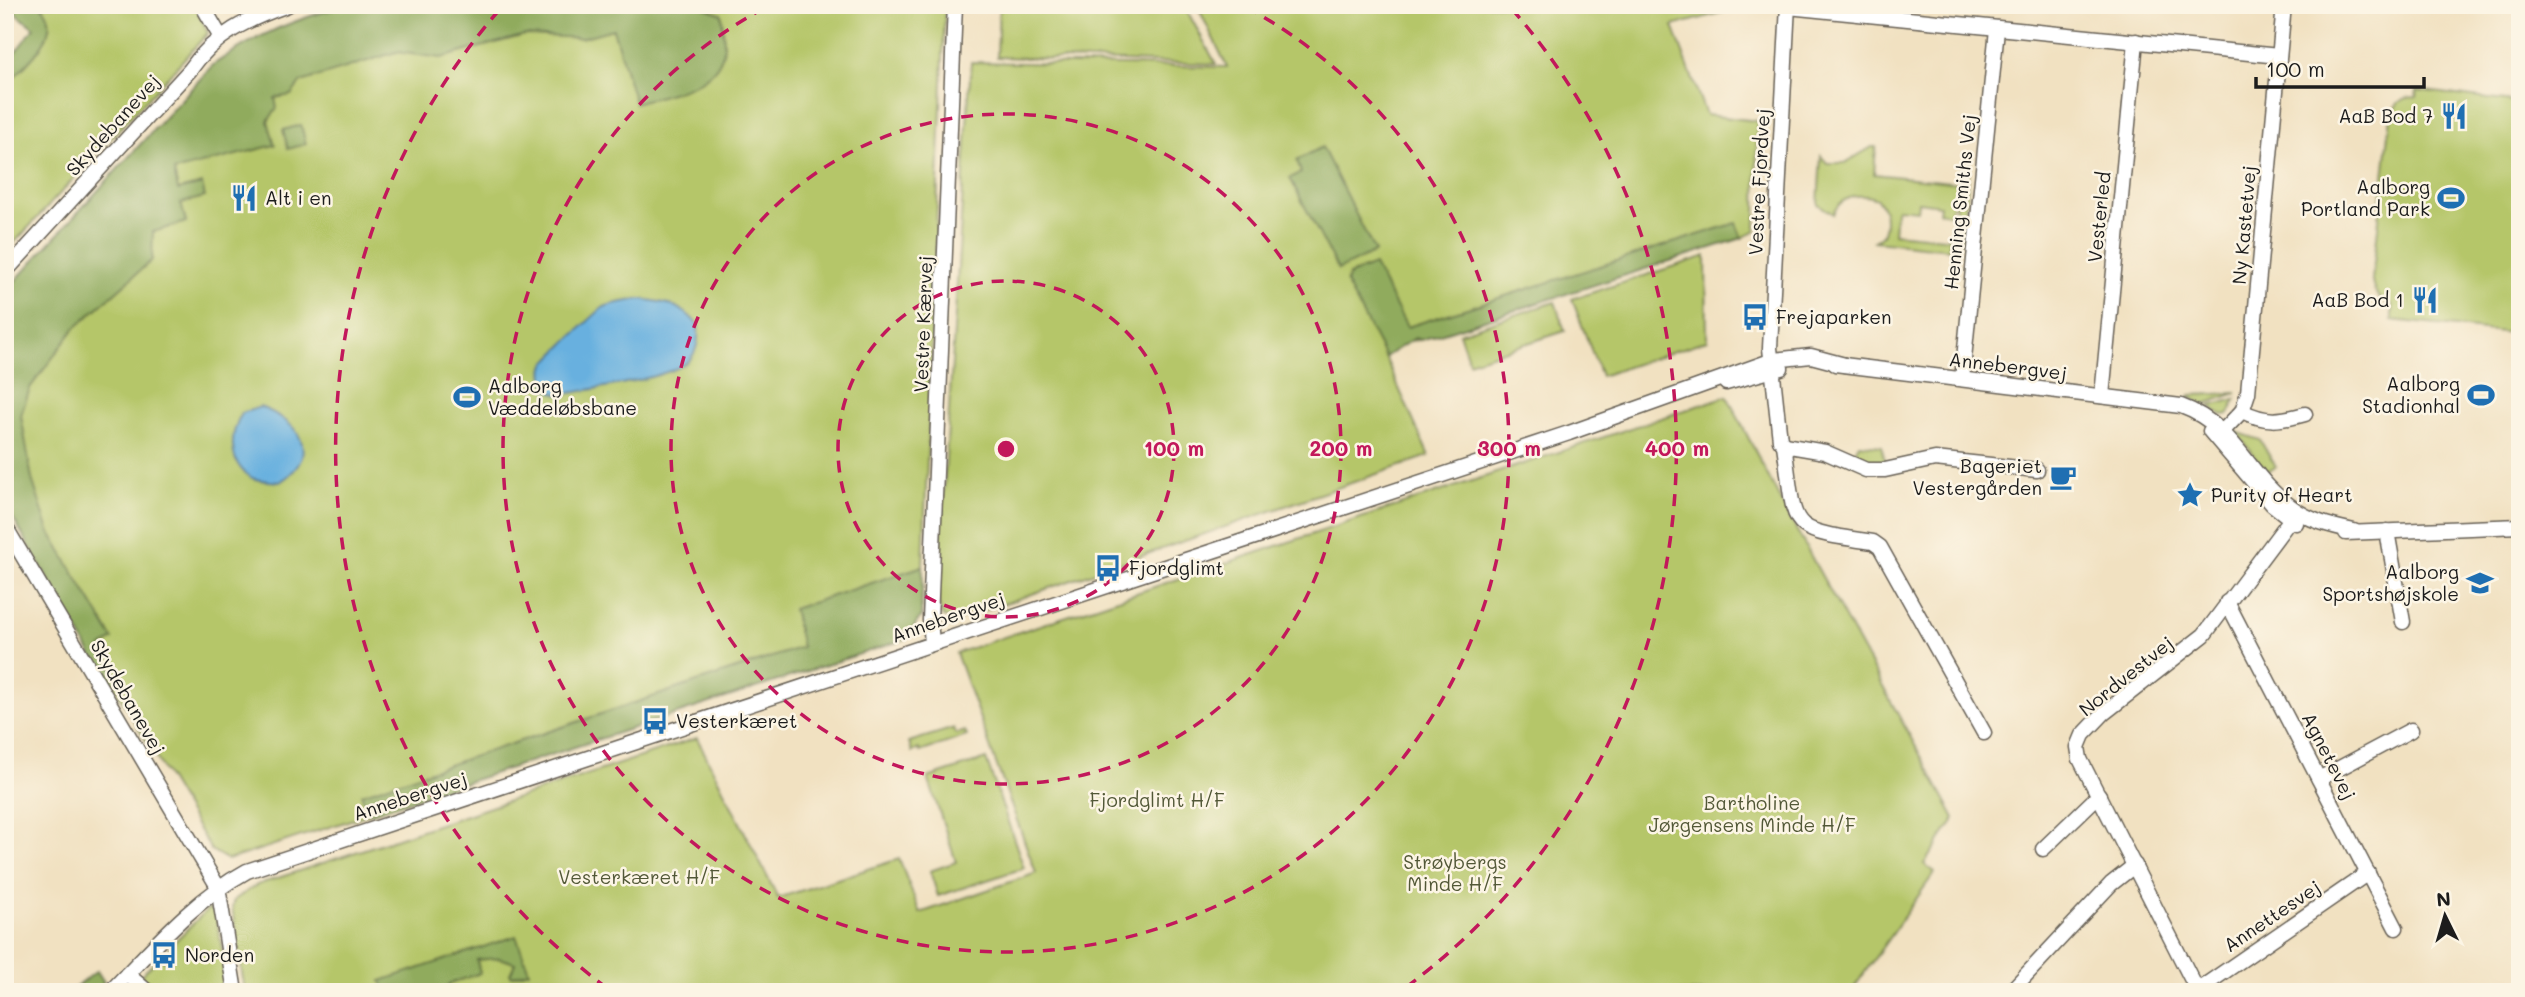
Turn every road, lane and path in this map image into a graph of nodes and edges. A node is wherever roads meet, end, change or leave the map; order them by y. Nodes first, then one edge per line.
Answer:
1 (202, 5) edge
2 (288, 5) edge
3 (955, 5) edge
4 (2284, 5) edge
5 (1788, 6) edge
6 (1997, 29) junction
7 (220, 36) junction
8 (2136, 41) junction
9 (2280, 56) junction
10 (5, 272) edge
11 (1773, 365) junction
12 (1962, 379) junction
13 (2102, 396) junction
14 (2242, 411) junction
15 (2305, 414) dead end
16 (2220, 434) junction
17 (1784, 445) junction
18 (2037, 470) dead end
19 (2290, 520) junction
20 (5, 526) edge
21 (2520, 526) edge
22 (2354, 531) junction
23 (2387, 531) junction
24 (2227, 602) junction
25 (2403, 622) dead end
26 (932, 643) junction
27 (2411, 730) dead end
28 (1984, 733) dead end
29 (2319, 779) junction
30 (2099, 795) junction
31 (2043, 849) dead end
32 (2135, 865) junction
33 (2368, 873) junction
34 (218, 887) junction
35 (2396, 928) dead end
36 (127, 974) junction
37 (2198, 991) edge
38 (110, 992) edge
39 (148, 992) edge
40 (235, 992) edge
41 (2010, 992) edge

1 - 7 street
2 - 7 street, Skydebanevej
3 - 26 street, Vestre Kærvej
4 - 9 street, Ny Kastetvej
5 - 6 street
5 - 11 street, Vestre Fjordvej
6 - 8 street
6 - 12 street, Henning Smiths Vej
7 - 10 street, Skydebanevej
8 - 9 street
8 - 13 street, Vesterled
9 - 14 street, Ny Kastetvej
11 - 12 street, Annebergvej
11 - 17 street
11 - 26 street, Annebergvej
12 - 13 street, Annebergvej
13 - 16 street, Annebergvej
14 - 15 street
14 - 16 street
16 - 19 street, Annebergvej
16 - 22 street, Annebergvej
17 - 18 street
17 - 28 street
19 - 22 street, Annebergvej
19 - 24 street, Nordvestvej
20 - 34 street, Skydebanevej
21 - 23 street, Annebergvej
22 - 23 street, Annebergvej
23 - 25 street
24 - 29 street, Agnetevej
24 - 30 street, Nordvestvej
26 - 34 street, Annebergvej
27 - 29 street
29 - 33 street, Agnetevej
30 - 31 street
30 - 32 street, Nordvestvej
32 - 37 street, Nordvestvej
32 - 41 street
33 - 35 street, Agnetevej
33 - 37 street, Annettesvej
34 - 36 street, Annebergvej
34 - 40 street
36 - 38 street, Annebergvej
36 - 39 street

